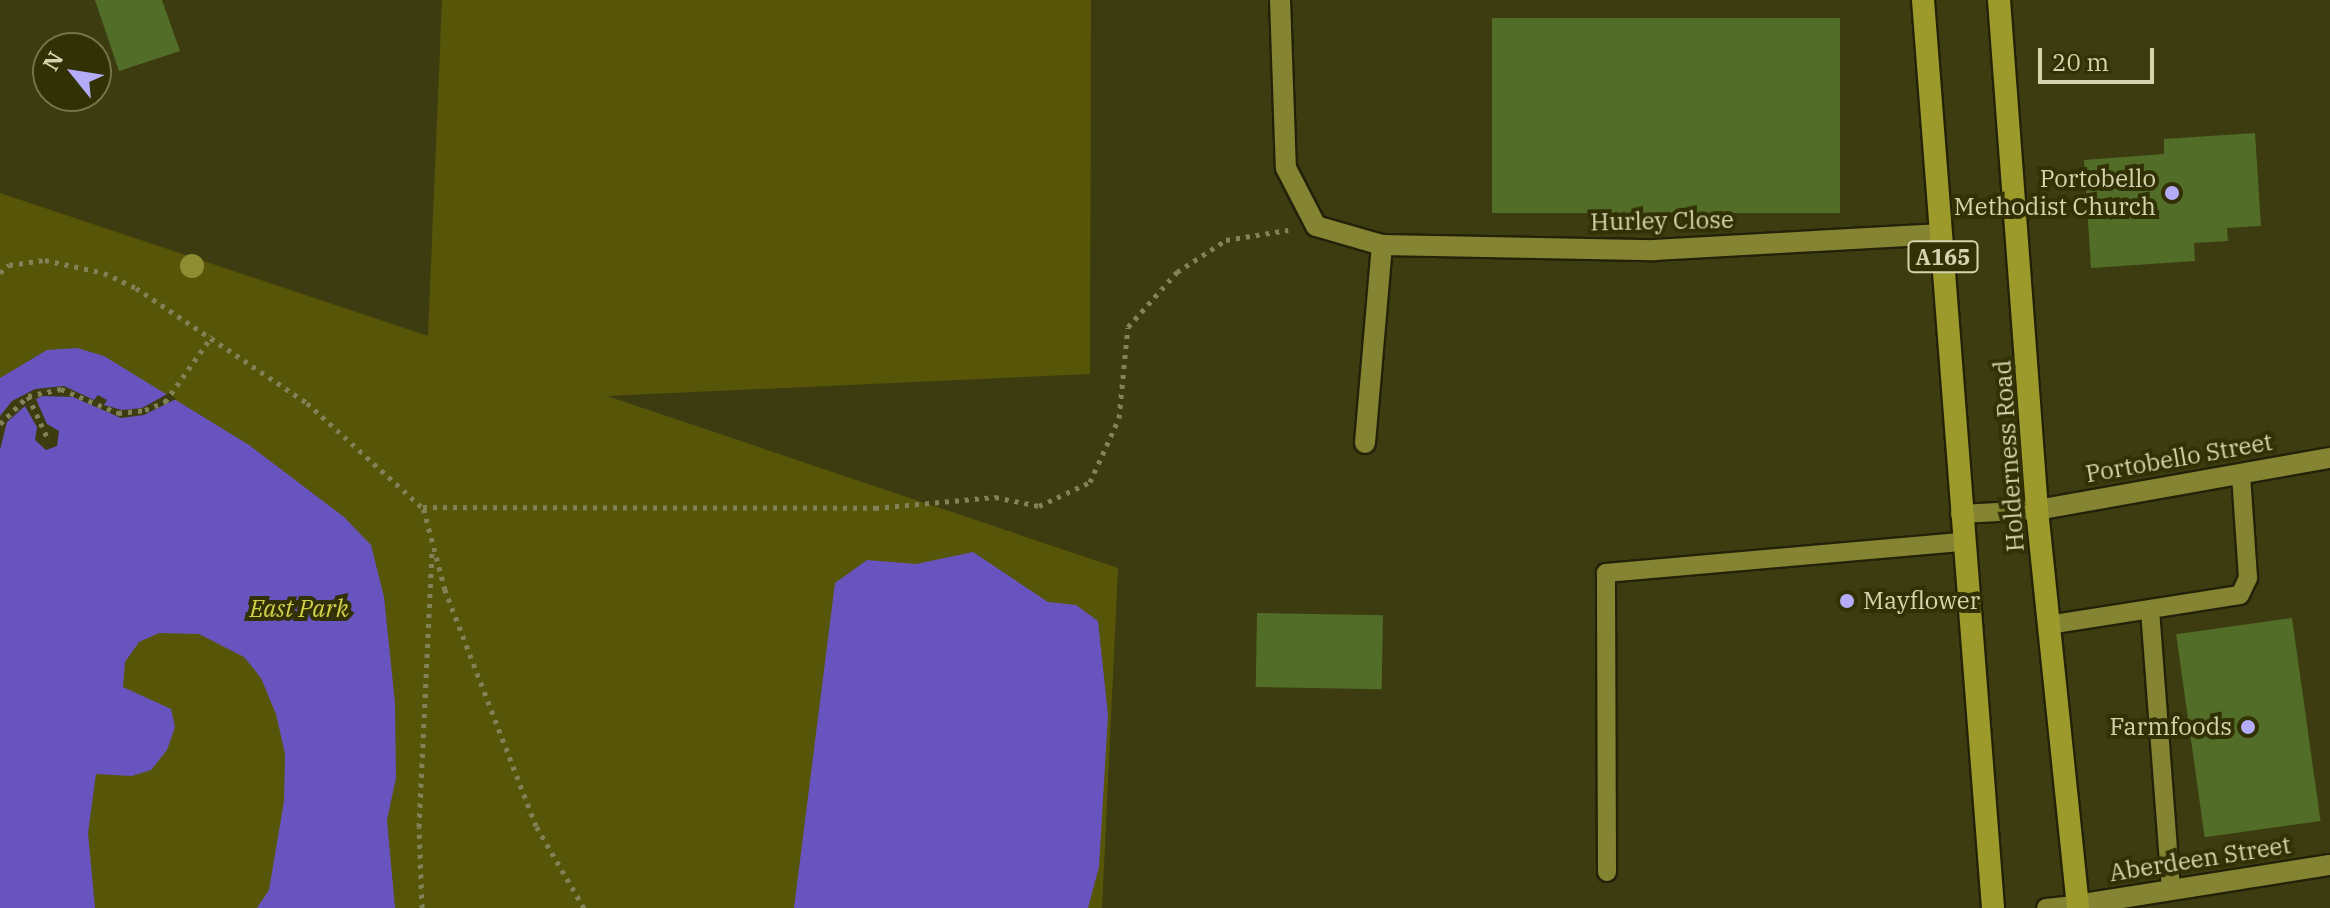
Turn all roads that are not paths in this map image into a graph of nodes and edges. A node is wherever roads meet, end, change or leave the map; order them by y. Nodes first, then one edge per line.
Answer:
1 (1280, 0) edge
2 (1923, 0) edge
3 (1999, 0) edge
4 (1942, 234) junction
5 (1382, 245) junction
6 (1365, 443) dead end
7 (2330, 458) edge
8 (2241, 474) junction
9 (2037, 510) junction
10 (1960, 514) junction
11 (1963, 542) junction
12 (2150, 610) junction
13 (2048, 625) junction
14 (2330, 865) edge
15 (1607, 872) dead end
16 (2171, 889) junction
17 (2078, 906) edge
18 (1993, 908) edge
19 (2046, 908) edge

1 - 5 street, Hurley Close
2 - 4 highway, A165
3 - 9 highway, Holderness Road
4 - 5 street, Hurley Close
4 - 10 highway, A165
5 - 6 street
7 - 8 street, Portobello Street
8 - 9 street, Portobello Street
8 - 12 lane
9 - 10 lane
9 - 13 highway, Holderness Road
10 - 11 highway, A165
11 - 15 lane
11 - 18 highway, A165
12 - 13 lane
12 - 16 lane
13 - 17 highway, Holderness Road
14 - 16 street, Aberdeen Street
16 - 17 street, Aberdeen Street
17 - 19 lane

